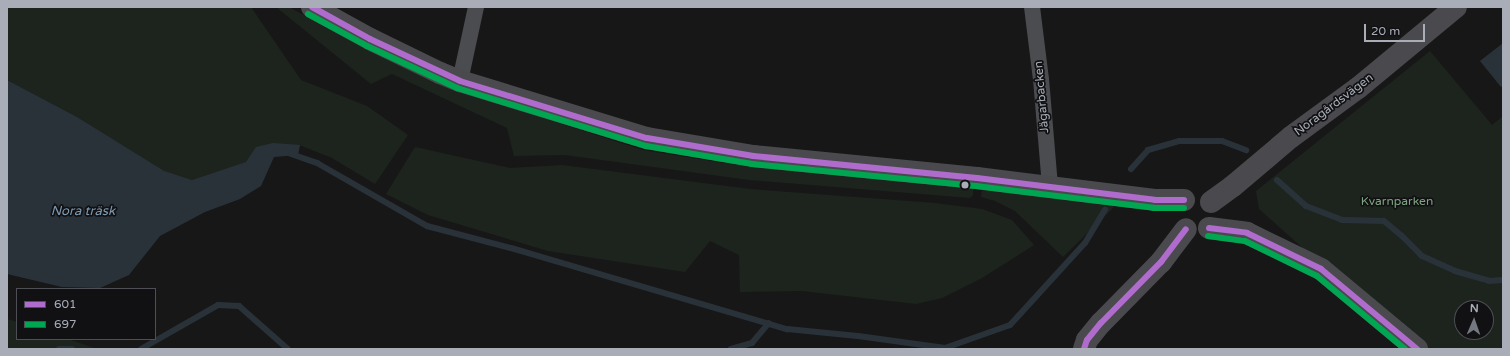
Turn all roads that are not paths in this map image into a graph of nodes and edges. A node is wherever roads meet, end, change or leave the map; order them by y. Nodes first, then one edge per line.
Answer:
1 (312, 7) edge
2 (476, 7) edge
3 (1032, 7) edge
4 (1456, 7) edge
5 (460, 81) junction
6 (1050, 186) junction
7 (1184, 200) junction
8 (1211, 202) junction
9 (1209, 228) junction
10 (1186, 229) junction
11 (1084, 349) edge
12 (1417, 349) edge

1 - 5 street
2 - 5 street
3 - 6 street, Jägarbacken
4 - 8 street, Noragårdsvägen
5 - 6 street
6 - 7 street
7 - 8 street
7 - 10 street
8 - 9 street
9 - 10 street
9 - 12 street
10 - 11 street

